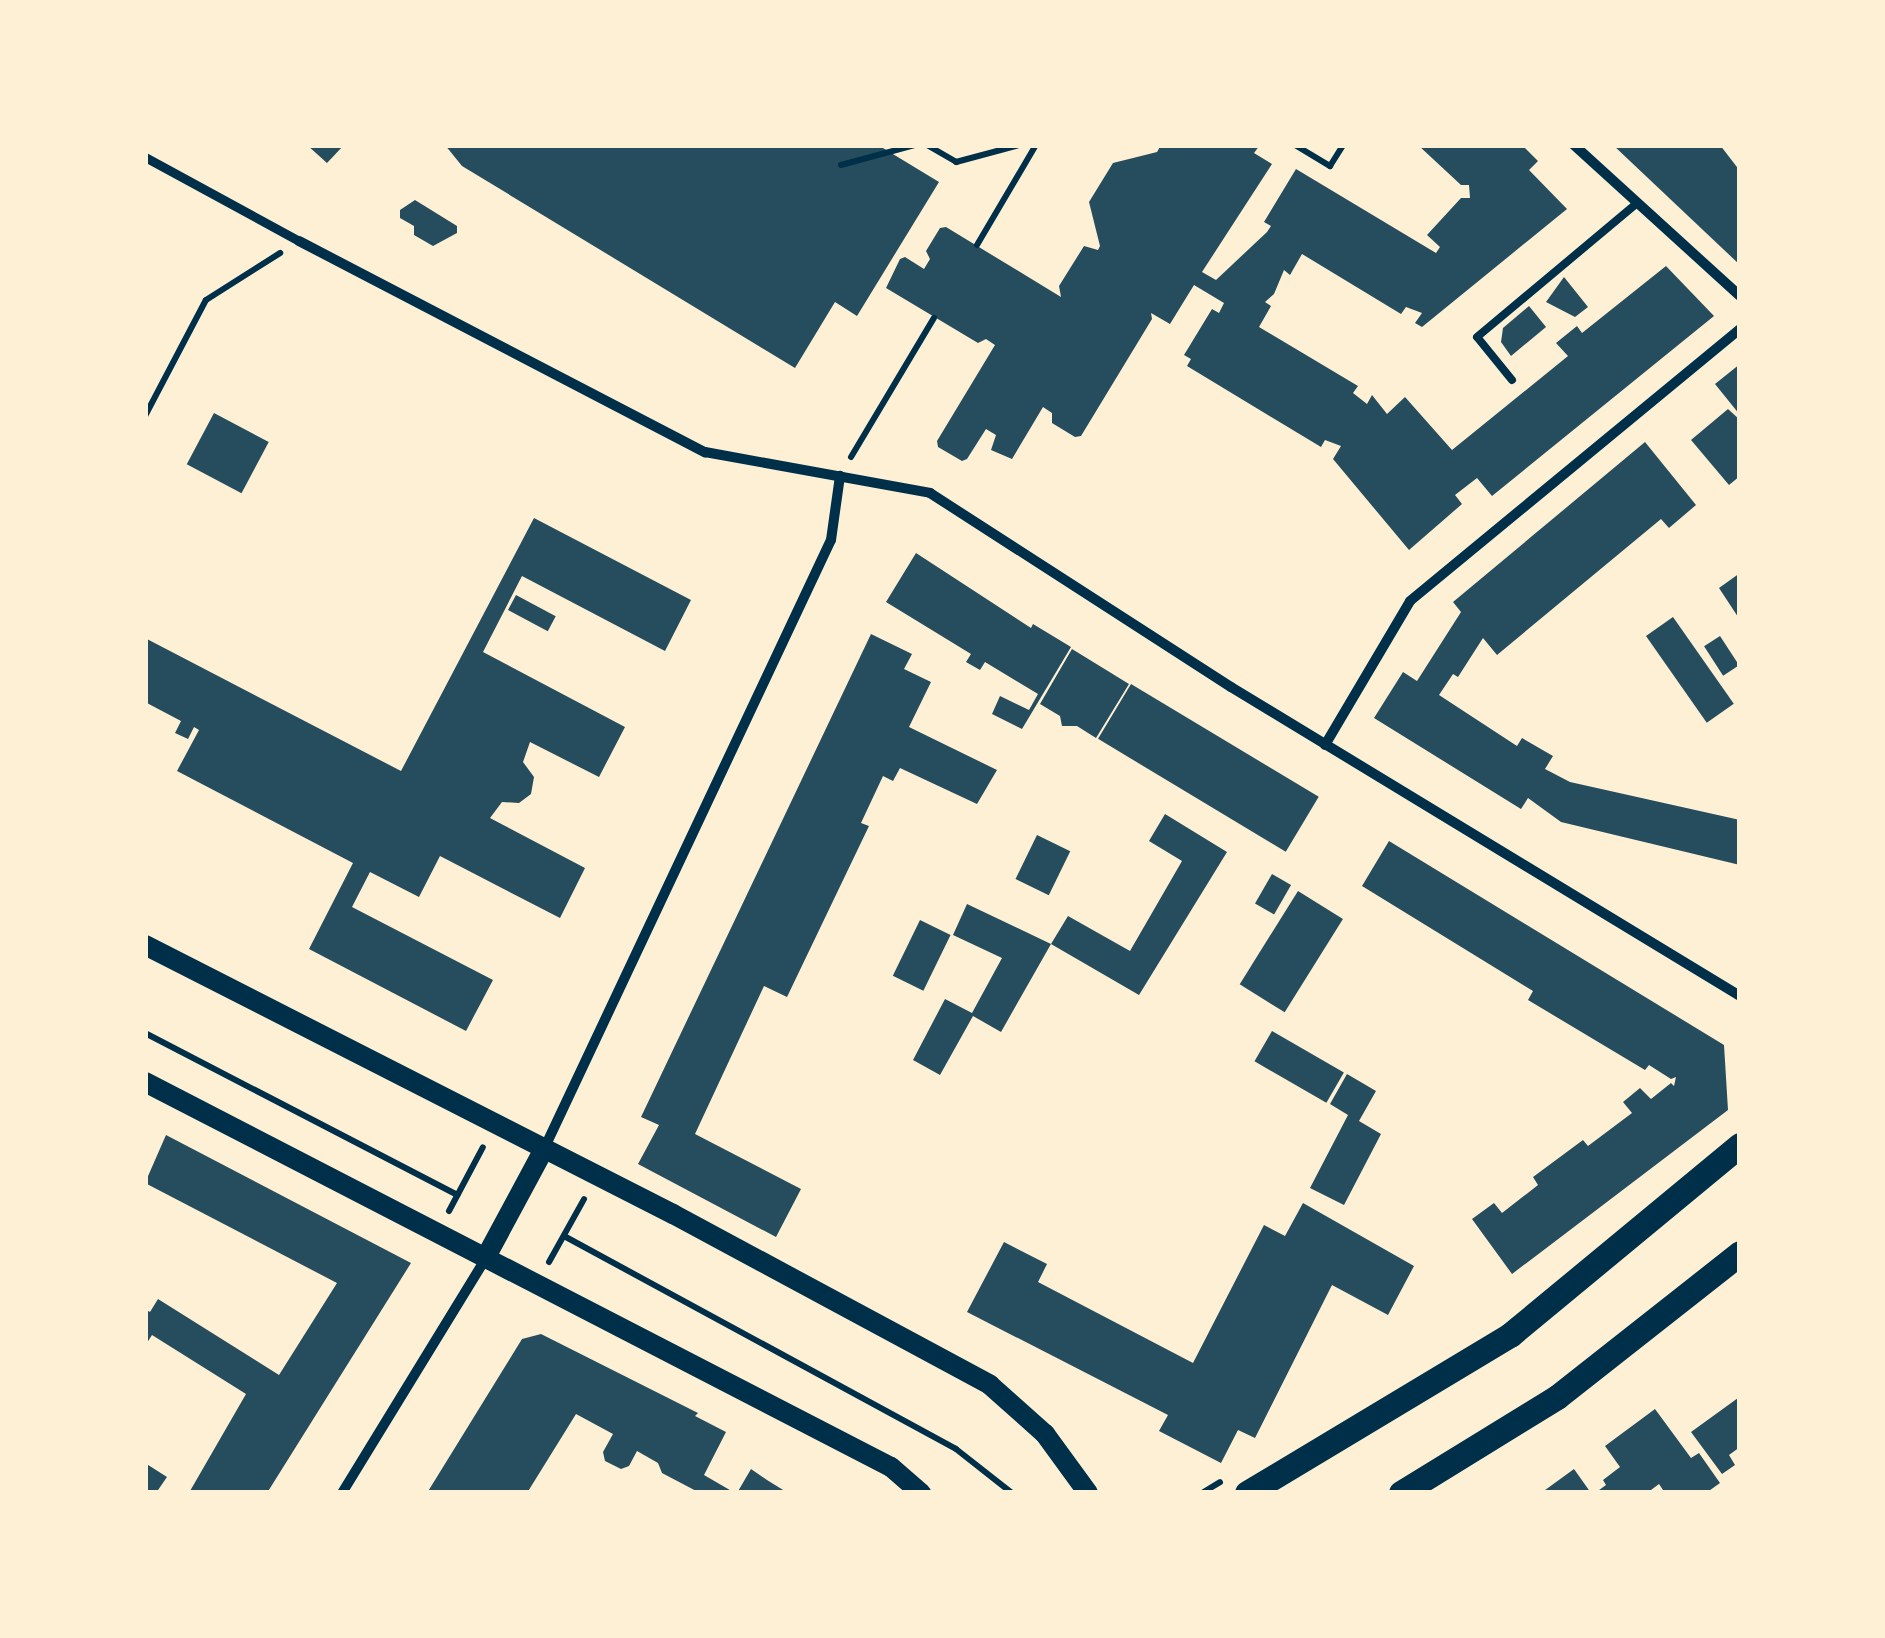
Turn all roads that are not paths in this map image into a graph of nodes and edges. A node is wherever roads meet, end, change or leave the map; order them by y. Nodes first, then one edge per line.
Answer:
1 (1574, 145) edge
2 (145, 157) edge
3 (1638, 203) junction
4 (299, 241) joint
5 (1740, 296) edge
6 (1740, 330) edge
7 (1512, 380) dead end
8 (840, 476) junction
9 (1325, 745) junction
10 (145, 945) edge
11 (1740, 996) edge
12 (145, 1082) edge
13 (1740, 1145) edge
14 (544, 1149) junction
15 (1740, 1253) edge
16 (487, 1255) junction
17 (342, 1493) edge
18 (921, 1493) edge
19 (1088, 1493) edge
20 (1247, 1493) edge
21 (1401, 1493) edge

1 - 3 street
2 - 4 street
3 - 5 street
3 - 7 lane
4 - 8 street
6 - 9 street
8 - 9 street
8 - 14 street
9 - 11 street
10 - 14 main road
12 - 16 main road
13 - 20 main road
14 - 16 main road
14 - 19 main road
15 - 21 main road
16 - 17 street
16 - 18 main road

